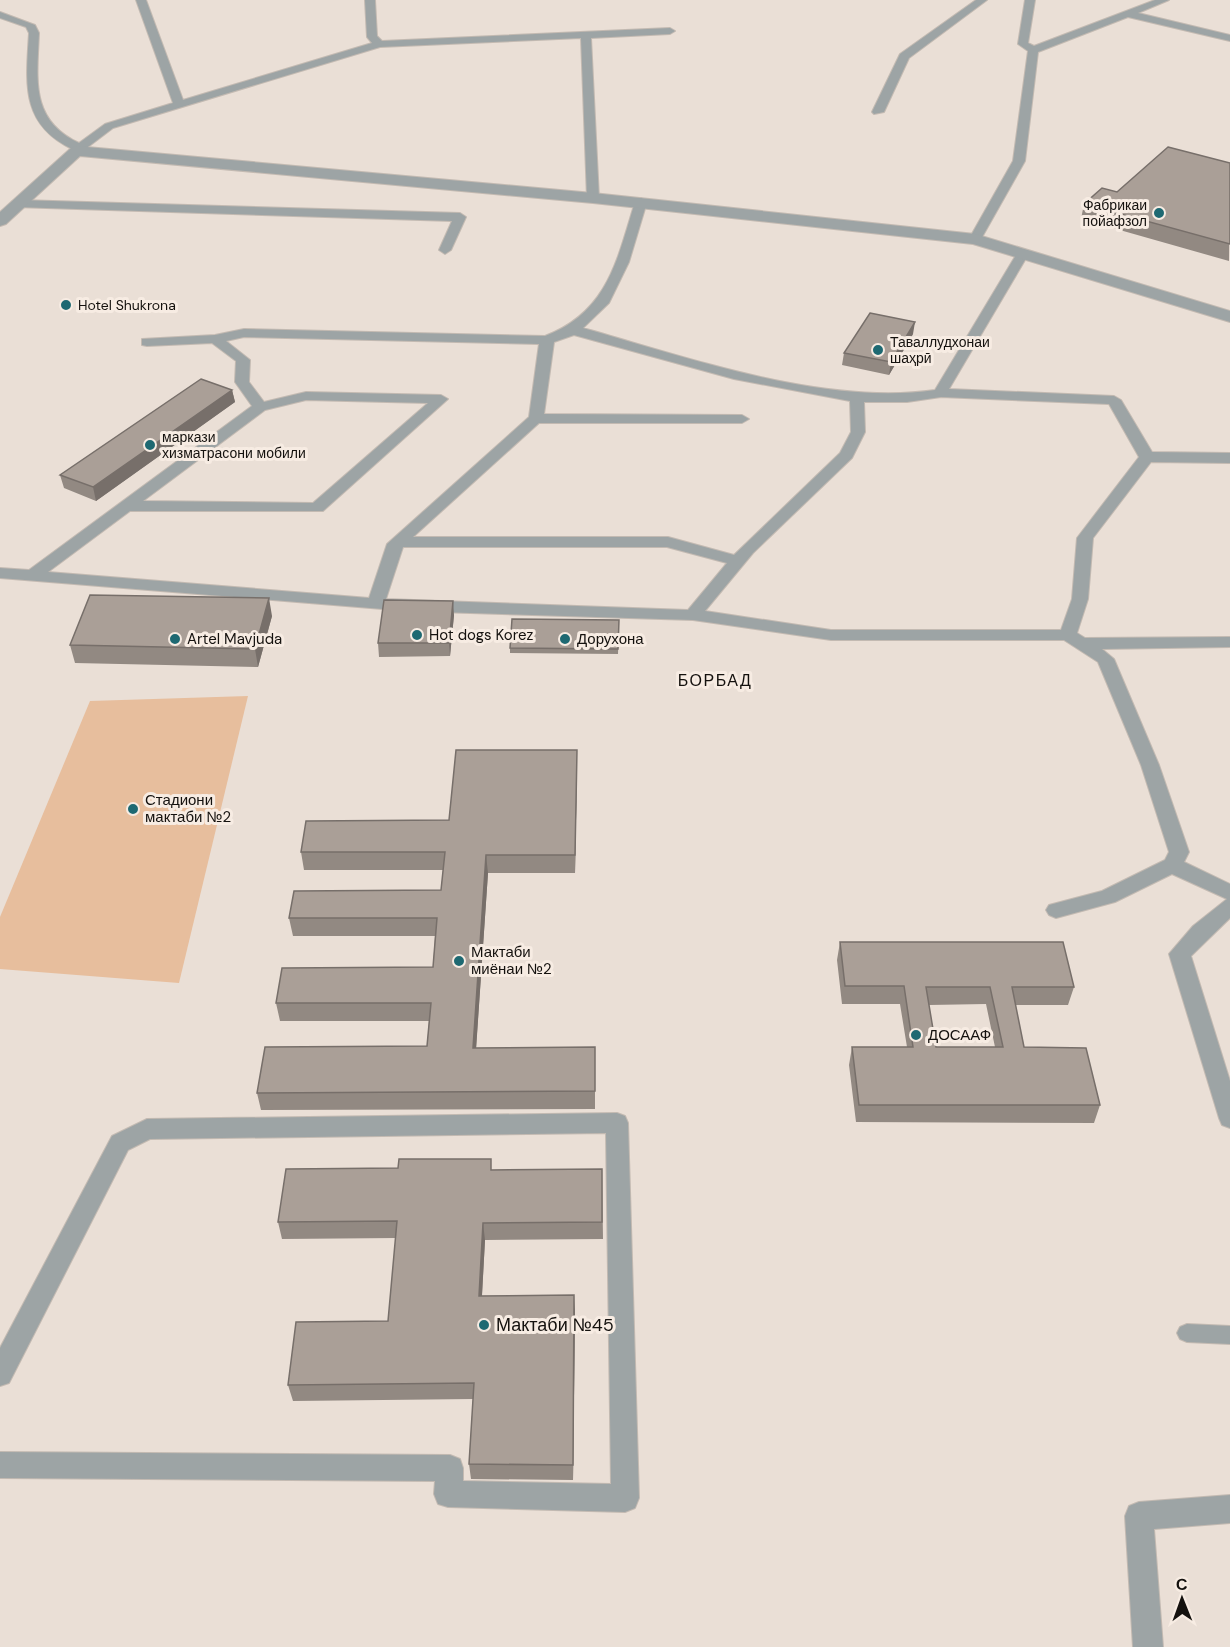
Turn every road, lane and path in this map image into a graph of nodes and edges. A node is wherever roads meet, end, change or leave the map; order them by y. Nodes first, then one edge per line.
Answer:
1 (141, 0) edge
2 (370, 0) edge
3 (981, 0) edge
4 (1018, 0) edge
5 (1164, 0) edge
6 (1029, 2) edge
7 (1128, 14) junction
8 (0, 15) edge
9 (670, 31) dead end
10 (586, 36) junction
11 (1230, 38) edge
12 (379, 44) junction
13 (1033, 50) junction
14 (179, 103) junction
15 (878, 112) dead end
16 (78, 150) junction
17 (593, 198) junction
18 (641, 202) junction
19 (19, 204) junction
20 (0, 221) edge
21 (975, 239) junction
22 (445, 250) dead end
23 (1022, 255) junction
24 (1230, 317) edge
25 (573, 330) junction
26 (215, 339) junction
27 (547, 340) junction
28 (147, 342) dead end
29 (941, 393) junction
30 (857, 398) junction
31 (260, 407) junction
32 (536, 418) junction
33 (742, 419) dead end
34 (1147, 457) junction
35 (1230, 458) edge
36 (126, 506) junction
37 (398, 542) junction
38 (738, 561) junction
39 (0, 573) edge
40 (32, 576) junction
41 (376, 604) junction
42 (693, 615) junction
43 (1075, 640) junction
44 (1230, 642) edge
45 (1172, 866) junction
46 (1230, 893) edge
47 (1230, 906) edge
48 (1056, 910) dead end
49 (1230, 1118) edge
50 (1187, 1333) dead end
51 (1230, 1335) edge
52 (0, 1374) edge
53 (0, 1465) edge
54 (1230, 1509) edge
55 (1148, 1647) edge

1 - 14 street
2 - 12 street
3 - 15 street
4 - 6 street
5 - 7 street
6 - 13 street
7 - 11 street
7 - 13 street
8 - 16 street
9 - 10 street
10 - 12 street
10 - 17 street
12 - 14 street
13 - 21 street
14 - 16 street
16 - 17 street
16 - 19 street
17 - 18 street
18 - 21 street
18 - 25 street
19 - 20 street
19 - 22 street
21 - 23 street
23 - 24 street
23 - 29 street
25 - 27 street
25 - 30 street
26 - 27 street
26 - 28 street
26 - 31 street
27 - 32 street
29 - 30 street
29 - 34 street
30 - 38 street
31 - 36 street
31 - 36 street
32 - 33 street
32 - 37 street
34 - 35 street
34 - 43 street
36 - 40 street
37 - 38 street
37 - 41 street
38 - 42 street
39 - 40 street
40 - 41 street
41 - 42 street
42 - 43 street
43 - 44 street
43 - 45 street
45 - 46 street
45 - 48 street
47 - 49 street
50 - 51 street
52 - 53 street
54 - 55 street

